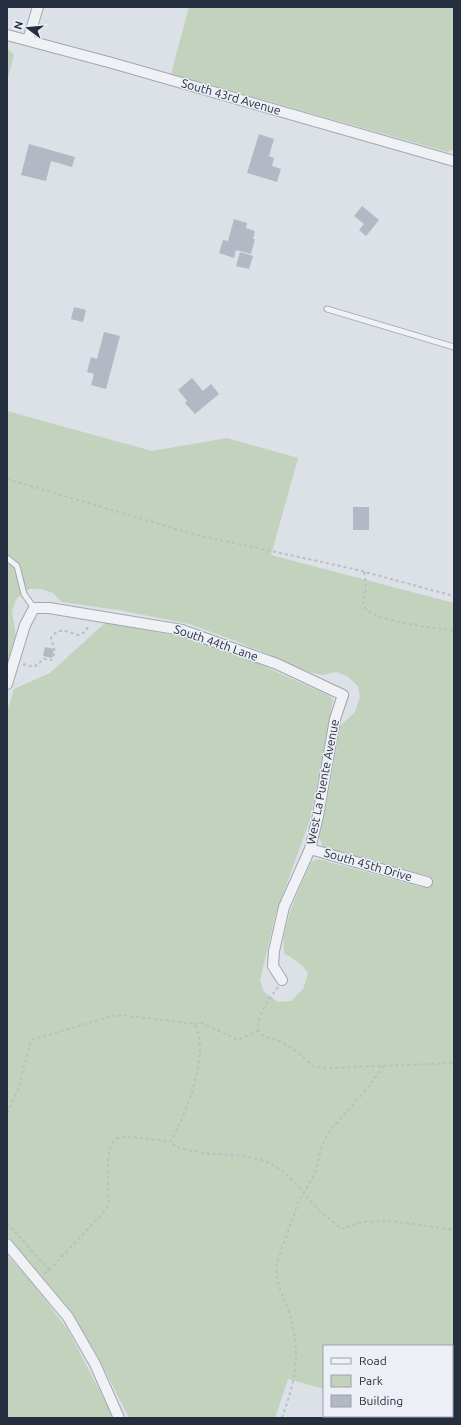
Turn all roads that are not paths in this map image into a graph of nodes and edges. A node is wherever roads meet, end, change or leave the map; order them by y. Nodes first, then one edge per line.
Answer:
1 (38, 7) edge
2 (7, 35) edge
3 (28, 40) junction
4 (454, 161) edge
5 (327, 310) dead end
6 (454, 347) edge
7 (7, 558) edge
8 (34, 608) junction
9 (7, 684) edge
10 (343, 695) joint
11 (310, 849) junction
12 (427, 882) dead end
13 (282, 980) road end
14 (7, 1244) edge
15 (119, 1418) edge

1 - 3 street
2 - 3 street, South 43rd Avenue
3 - 4 street, South 43rd Avenue
5 - 6 lane
7 - 8 lane
8 - 9 street
8 - 10 street, South 44th Lane
10 - 11 street, West La Puente Avenue
11 - 12 street, South 45th Drive
11 - 13 street, West La Puente Avenue
14 - 15 street

